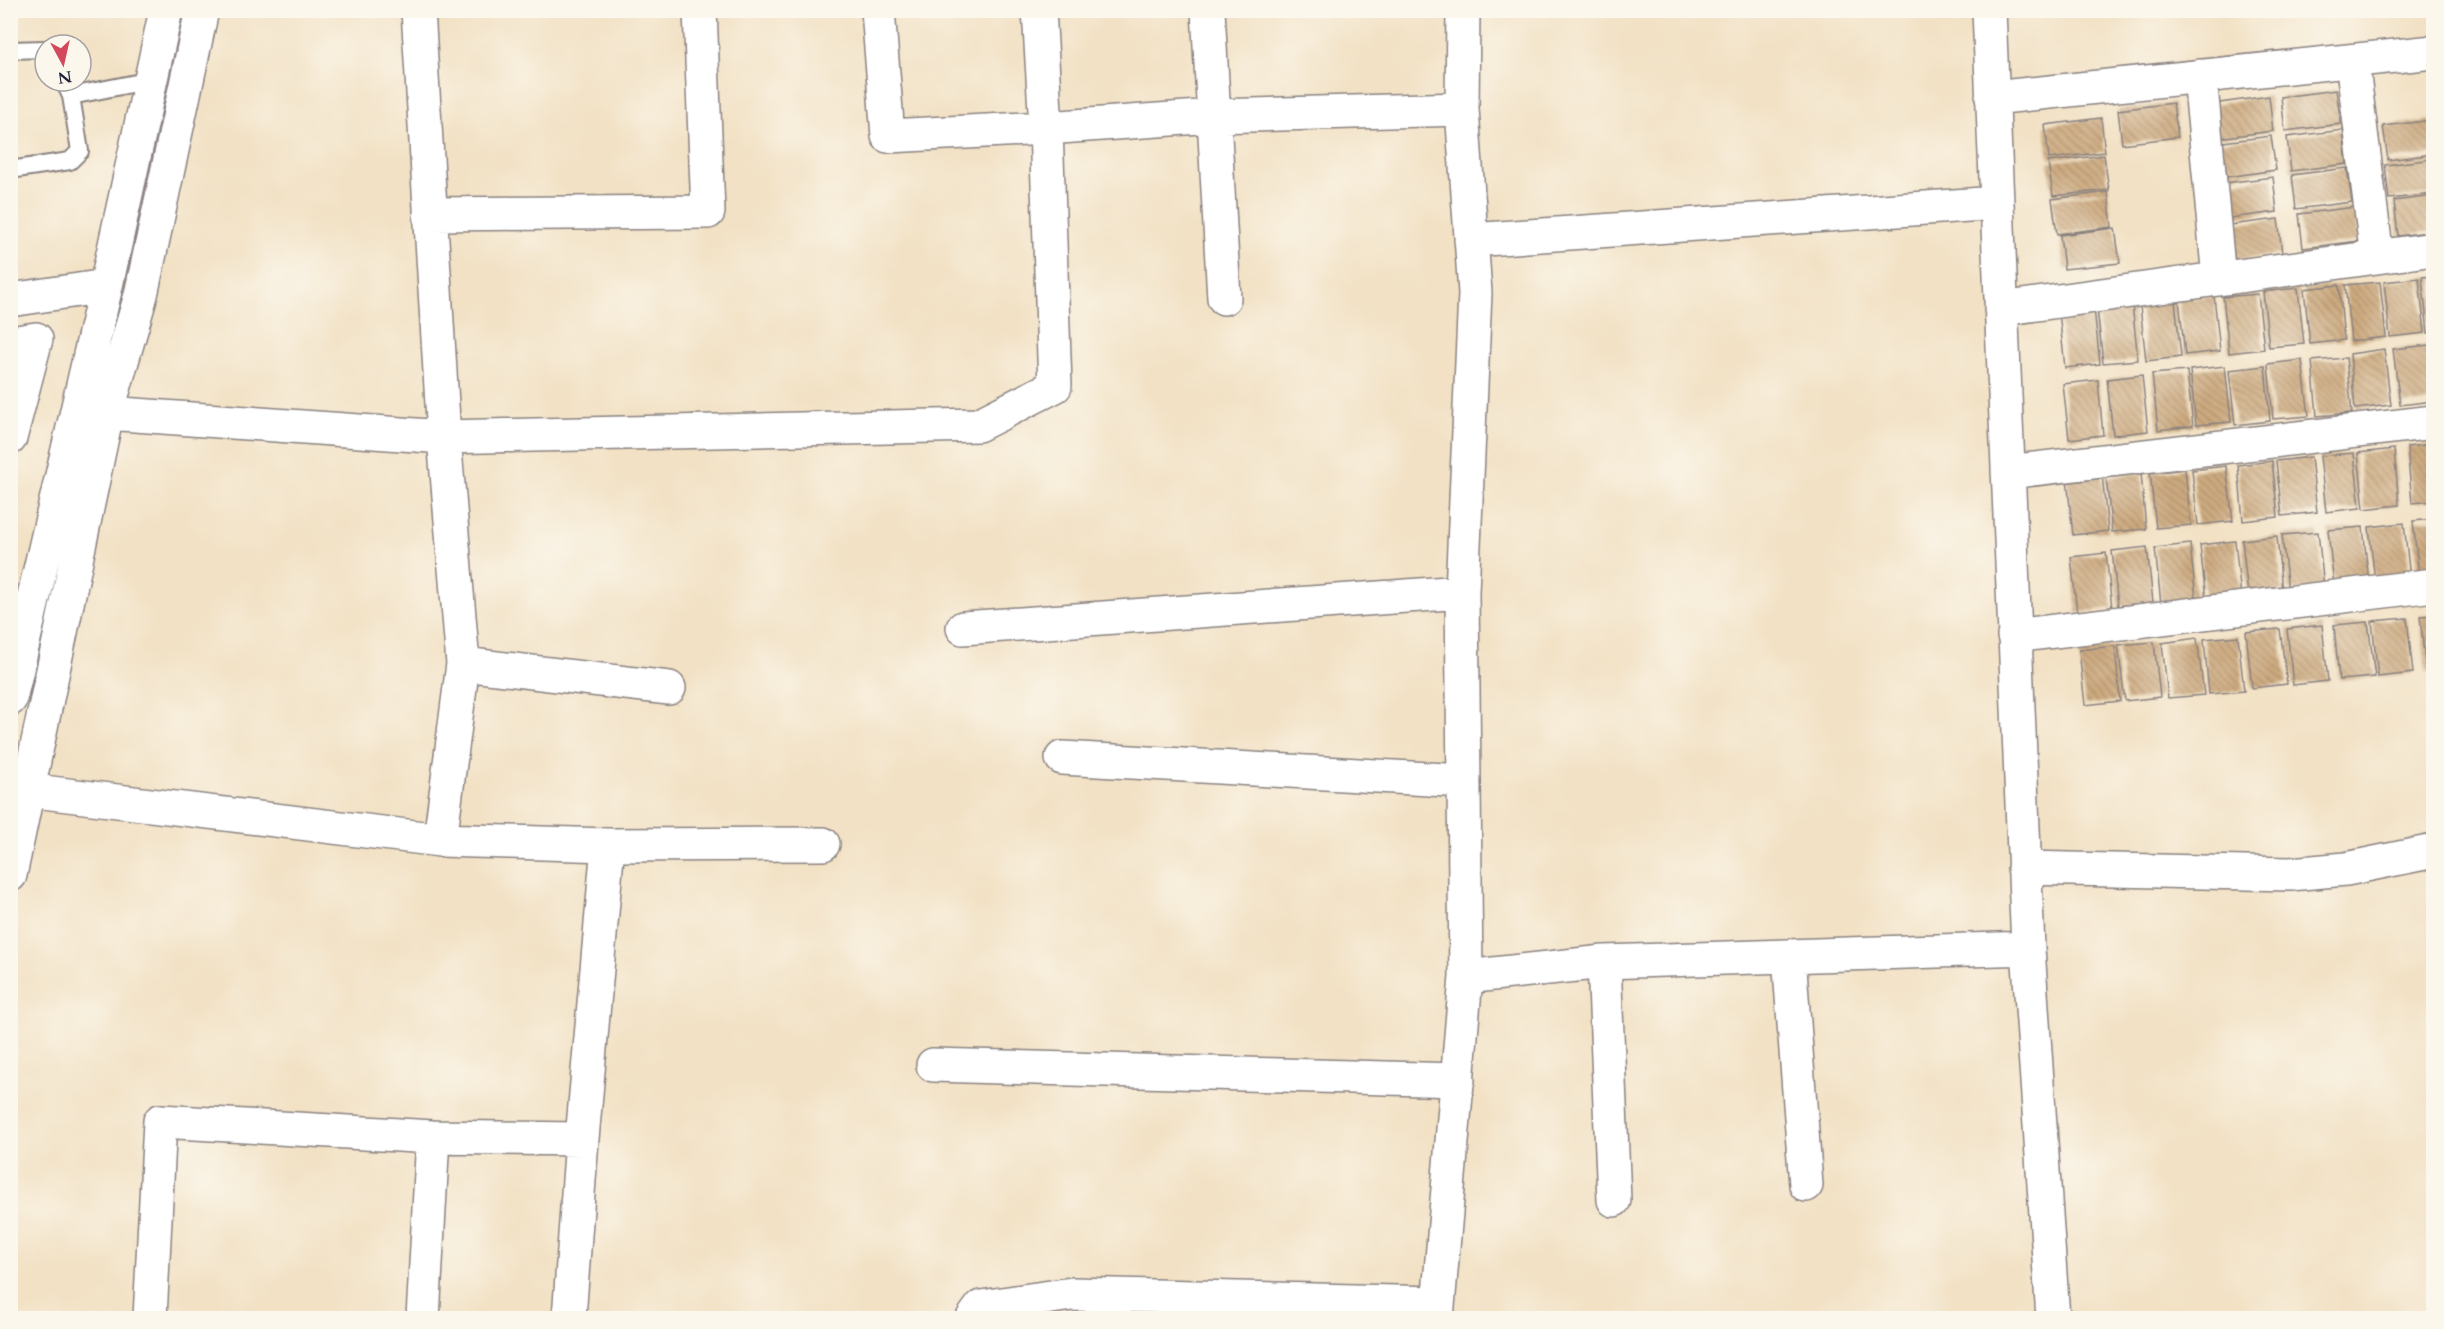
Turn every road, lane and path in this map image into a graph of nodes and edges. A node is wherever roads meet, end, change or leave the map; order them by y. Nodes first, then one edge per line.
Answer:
1 (166, 10) edge
2 (202, 10) edge
3 (418, 10) edge
4 (700, 10) edge
5 (878, 10) edge
6 (1039, 10) edge
7 (1208, 10) edge
8 (1463, 10) edge
9 (1989, 10) edge
10 (33, 49) edge
11 (10, 50) edge
12 (2433, 52) edge
13 (2352, 61) junction
14 (2200, 76) junction
15 (151, 80) junction
16 (93, 86) edge
17 (69, 93) edge
18 (1992, 98) junction
19 (1462, 109) junction
20 (1214, 116) junction
21 (1046, 128) junction
22 (10, 170) edge
23 (1997, 203) junction
24 (430, 214) junction
25 (1471, 240) junction
26 (2433, 249) edge
27 (2377, 257) junction
28 (2219, 279) junction
29 (106, 286) junction
30 (1224, 298) dead end
31 (10, 300) edge
32 (2001, 309) junction
33 (10, 343) edge
34 (107, 413) junction
35 (2433, 422) edge
36 (444, 437) junction
37 (10, 438) edge
38 (2008, 472) junction
39 (2433, 585) edge
40 (1462, 592) junction
41 (963, 628) dead end
42 (2014, 636) junction
43 (463, 664) junction
44 (669, 688) dead end
45 (10, 699) edge
46 (1062, 758) dead end
47 (1464, 781) junction
48 (19, 789) edge
49 (440, 840) junction
50 (823, 844) dead end
51 (608, 845) junction
52 (2433, 851) edge
53 (2025, 868) junction
54 (10, 875) edge
55 (2028, 948) junction
56 (1789, 956) junction
57 (1604, 962) junction
58 (1466, 977) junction
59 (933, 1065) dead end
60 (1458, 1080) junction
61 (433, 1137) junction
62 (582, 1139) junction
63 (1806, 1185) dead end
64 (1614, 1200) dead end
65 (1438, 1311) edge
66 (150, 1318) edge
67 (423, 1318) edge
68 (569, 1318) edge
69 (973, 1318) edge
70 (2054, 1318) edge

1 - 15 street
2 - 34 street
3 - 24 street
4 - 24 street
5 - 21 street
6 - 21 street
7 - 20 street
8 - 19 street
9 - 18 street
10 - 11 lane
12 - 13 street
13 - 14 street
13 - 27 street
14 - 18 street
14 - 28 street
15 - 16 lane
15 - 29 street
17 - 22 lane
18 - 23 street
19 - 20 street
19 - 25 street
20 - 21 street
20 - 30 street
21 - 36 street
23 - 25 street
23 - 32 street
24 - 36 street
25 - 40 street
26 - 27 street
27 - 28 street
28 - 32 street
29 - 31 street
29 - 45 street
32 - 38 street
33 - 37 street
34 - 36 street
34 - 48 street
35 - 38 street
36 - 43 street
38 - 42 street
39 - 42 street
40 - 41 street
40 - 47 street
42 - 53 street
43 - 44 street
43 - 49 street
46 - 47 street
47 - 58 street
48 - 49 street
48 - 54 street
49 - 51 street
50 - 51 street
51 - 62 street
52 - 53 street
53 - 55 street
55 - 56 street
55 - 70 street
56 - 57 street
56 - 63 street
57 - 58 street
57 - 64 street
58 - 60 street
59 - 60 street
60 - 65 street
61 - 62 street
61 - 66 street
61 - 67 street
62 - 68 street
65 - 69 street

